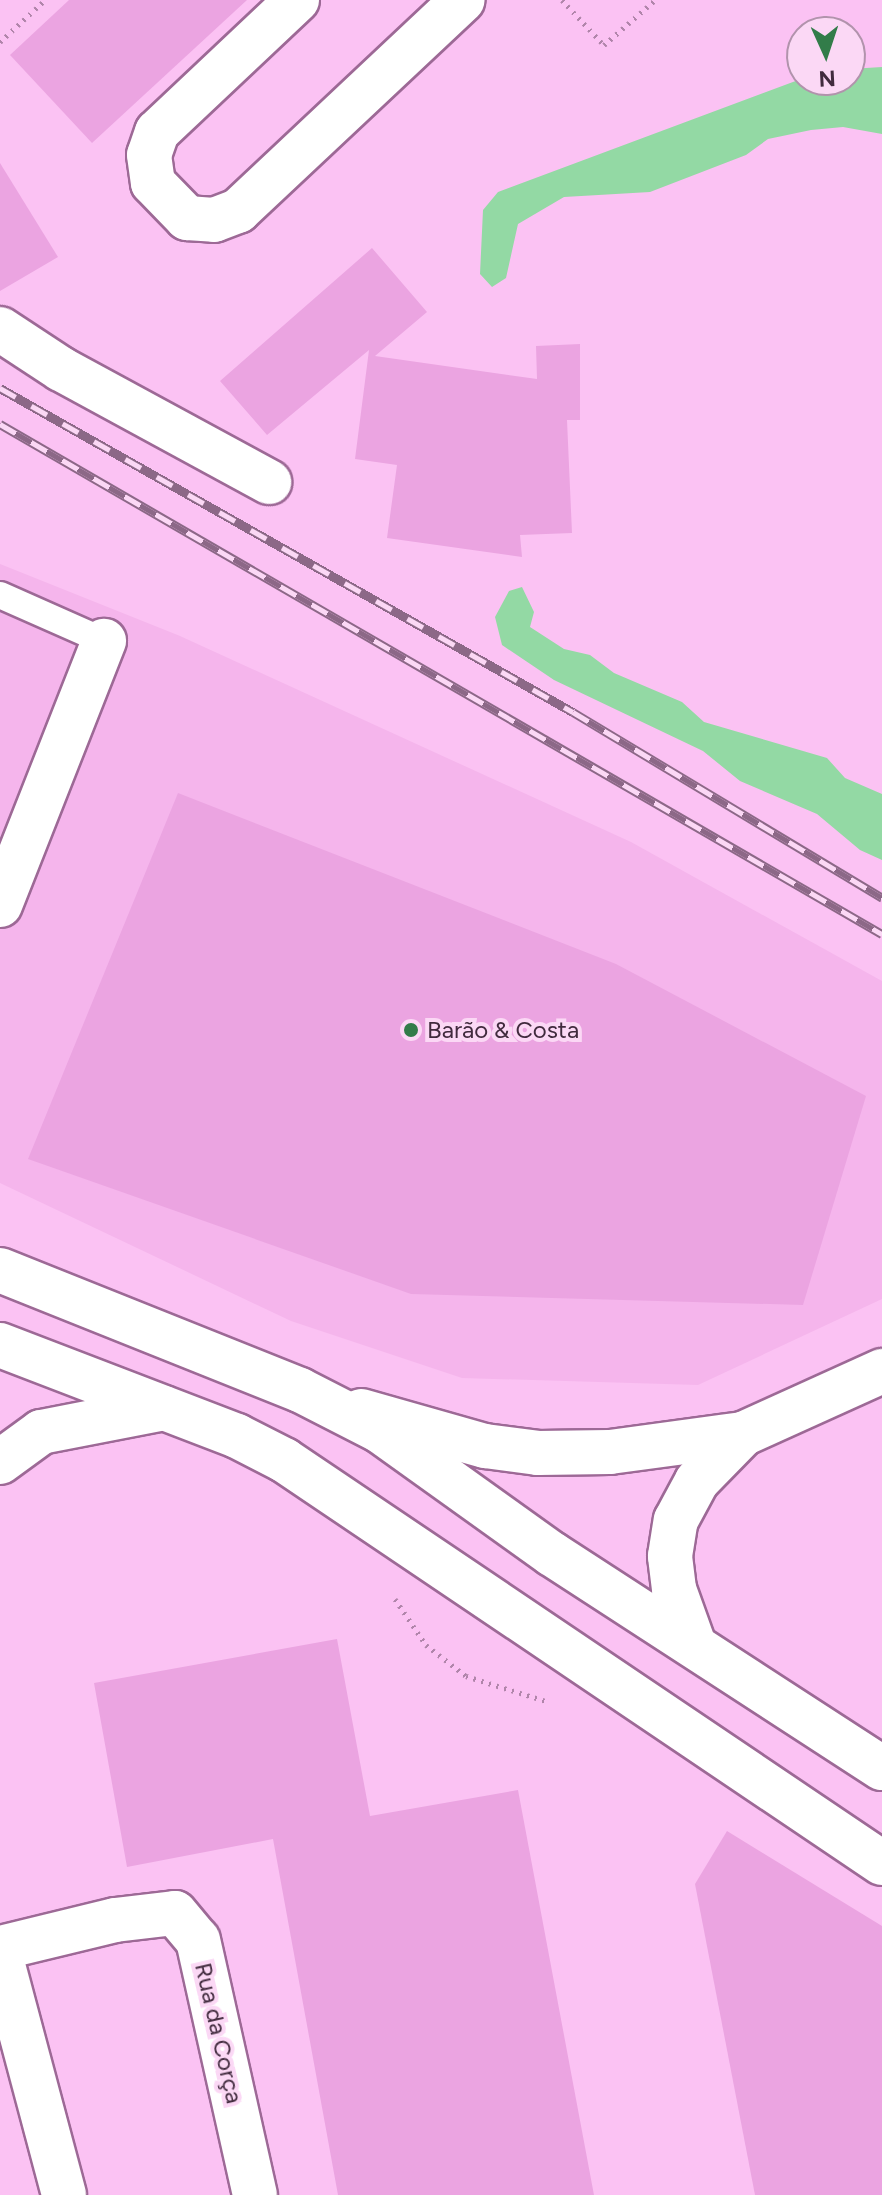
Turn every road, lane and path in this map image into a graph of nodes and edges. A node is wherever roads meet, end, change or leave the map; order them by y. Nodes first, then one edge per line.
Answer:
1 (45, 0) edge
2 (297, 0) edge
3 (463, 0) edge
4 (562, 0) edge
5 (655, 0) edge
6 (0, 42) edge
7 (0, 329) edge
8 (269, 482) dead end
9 (0, 595) edge
10 (104, 641) joint
11 (13, 835) edge
12 (0, 905) edge
13 (0, 1270) edge
14 (0, 1345) edge
15 (882, 1371) edge
16 (300, 1390) junction
17 (164, 1408) junction
18 (743, 1434) junction
19 (0, 1462) edge
20 (694, 1645) junction
21 (882, 1768) edge
22 (882, 1863) edge
23 (0, 1951) edge
24 (64, 2195) edge
25 (255, 2195) edge

1 - 6 path
2 - 3 main road
4 - 5 path
7 - 8 main road
9 - 10 lane
10 - 11 main road
11 - 12 main road
13 - 16 main road
14 - 17 main road
15 - 18 main road
16 - 18 main road
16 - 20 main road
17 - 19 main road
17 - 22 main road
18 - 20 main road
20 - 21 main road
23 - 24 main road, Rua da Corça
23 - 25 main road, Rua da Corça

